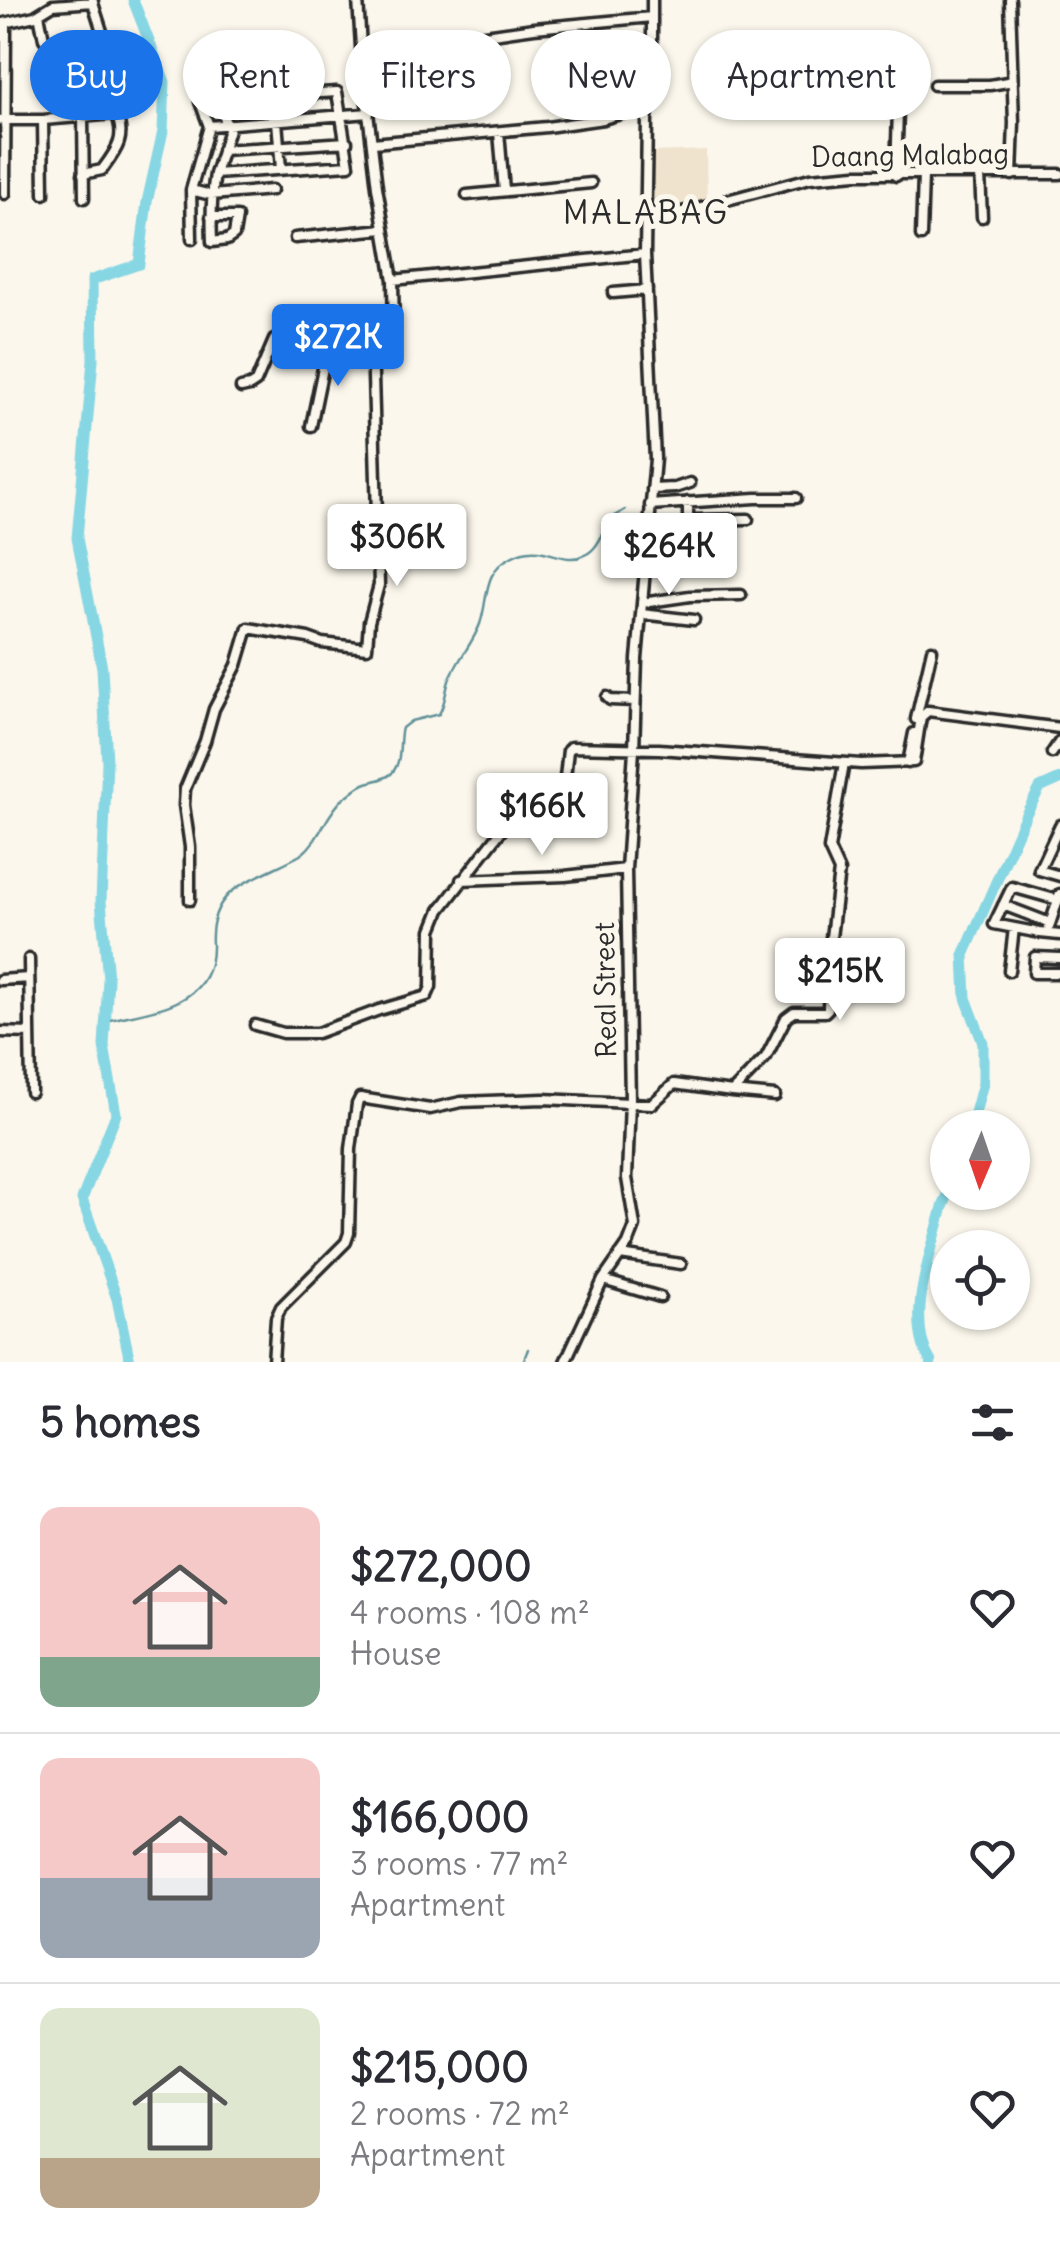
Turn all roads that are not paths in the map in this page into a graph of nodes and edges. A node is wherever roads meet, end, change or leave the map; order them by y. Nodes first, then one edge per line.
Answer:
1 (358, 0) edge
2 (652, 0) edge
3 (1010, 0) edge
4 (93, 1) edge
5 (53, 2) edge
6 (39, 14) junction
7 (652, 17) junction
8 (3, 24) edge
9 (360, 30) edge
10 (652, 30) edge
11 (511, 31) edge
12 (1013, 82) junction
13 (934, 85) dead end
14 (342, 116) junction
15 (345, 116) edge
16 (2, 120) edge
17 (30, 120) edge
18 (43, 120) edge
19 (83, 120) edge
20 (118, 120) edge
21 (207, 120) edge
22 (369, 120) edge
23 (595, 120) edge
24 (648, 120) edge
25 (898, 120) edge
26 (278, 122) junction
27 (228, 125) junction
28 (209, 126) junction
29 (498, 132) junction
30 (347, 142) junction
31 (372, 143) junction
32 (280, 146) junction
33 (222, 150) junction
34 (281, 169) junction
35 (84, 174) junction
36 (215, 174) junction
37 (1012, 174) junction
38 (1060, 174) edge
39 (923, 175) junction
40 (980, 175) junction
41 (896, 176) junction
42 (592, 183) dead end
43 (191, 190) junction
44 (272, 190) dead end
45 (504, 191) junction
46 (5, 194) dead end
47 (44, 194) dead end
48 (466, 194) dead end
49 (212, 195) junction
50 (84, 198) dead end
51 (646, 213) junction
52 (982, 217) dead end
53 (210, 218) dead end
54 (383, 229) junction
55 (921, 236) dead end
56 (192, 238) dead end
57 (295, 238) dead end
58 (645, 254) junction
59 (393, 280) junction
60 (647, 290) junction
61 (612, 293) dead end
62 (372, 341) junction
63 (328, 344) junction
64 (241, 388) dead end
65 (310, 426) dead end
66 (690, 483) dead end
67 (652, 489) junction
68 (796, 498) dead end
69 (688, 502) junction
70 (650, 505) junction
71 (748, 519) dead end
72 (742, 595) dead end
73 (642, 603) junction
74 (641, 614) junction
75 (694, 620) dead end
76 (932, 650) dead end
77 (607, 698) dead end
78 (635, 701) junction
79 (1060, 728) edge
80 (1060, 741) edge
81 (634, 750) junction
82 (1052, 753) dead end
83 (908, 762) junction
84 (844, 763) junction
85 (1060, 825) edge
86 (626, 869) junction
87 (1060, 876) edge
88 (461, 880) junction
89 (1059, 897) edge
90 (190, 900) dead end
91 (1002, 905) junction
92 (1050, 923) junction
93 (1014, 928) junction
94 (1043, 934) junction
95 (1060, 935) edge
96 (1038, 957) junction
97 (1060, 958) edge
98 (30, 959) dead end
99 (996, 962) dead end
100 (1060, 974) edge
101 (30, 978) junction
102 (0, 980) edge
103 (255, 1025) dead end
104 (0, 1032) edge
105 (30, 1033) junction
106 (31, 1092) dead end
107 (732, 1092) junction
108 (776, 1096) dead end
109 (630, 1101) junction
110 (620, 1255) junction
111 (681, 1264) dead end
112 (603, 1280) junction
113 (660, 1298) dead end
114 (273, 1362) edge
115 (565, 1362) edge

1 - 9 street
2 - 7 street, Real Street
3 - 12 street
4 - 5 street
4 - 6 street
5 - 6 street
6 - 8 street
7 - 10 street, Real Street
7 - 11 street
8 - 16 street
12 - 13 street
12 - 37 street
14 - 15 street
14 - 26 street
14 - 27 street
14 - 30 street
16 - 17 street
16 - 46 street
18 - 47 street
19 - 35 street
20 - 35 street
21 - 28 street
22 - 31 street
23 - 29 street
24 - 51 street, Real Street
25 - 41 street
26 - 27 street
26 - 32 street
27 - 28 street
27 - 33 street
28 - 43 street
29 - 31 street
29 - 45 street
30 - 32 street
30 - 34 street
31 - 54 street
32 - 33 street
32 - 34 street
33 - 36 street
34 - 36 street
35 - 50 street
36 - 49 street
37 - 38 street, Daang Malabag
37 - 40 street, Daang Malabag
39 - 40 street, Daang Malabag
39 - 41 street, Daang Malabag
39 - 55 street
40 - 52 street
41 - 51 street, Daang Malabag
42 - 45 street
43 - 49 street
43 - 56 street
44 - 49 street
45 - 48 street
49 - 53 street
51 - 58 street, Real Street
54 - 57 street
54 - 59 street
58 - 59 street
58 - 60 street, Real Street
59 - 62 street
60 - 61 street
60 - 67 street, Real Street
62 - 63 street
62 - 90 street
63 - 64 street
63 - 65 street
66 - 67 street
67 - 70 street, Real Street
68 - 69 street
69 - 70 street
69 - 71 street
70 - 73 street, Real Street
72 - 73 street
73 - 74 street, Real Street
74 - 75 street
74 - 78 street, Real Street
76 - 83 street
77 - 78 street
78 - 81 street, Real Street
79 - 83 street
80 - 82 street
81 - 84 street
81 - 86 street, Real Street
81 - 88 street
83 - 84 street
84 - 107 street
85 - 87 street
86 - 88 street
86 - 109 street, Real Street
88 - 103 street
89 - 91 street
89 - 92 street
91 - 92 street
91 - 93 street
92 - 94 street
93 - 94 street
93 - 99 street
94 - 95 street
94 - 96 street
96 - 97 street
96 - 100 street
98 - 101 street
101 - 102 street
101 - 105 street
104 - 105 street
105 - 106 street
107 - 108 street
107 - 109 street
109 - 110 street, Real Street
109 - 114 street
110 - 111 street
110 - 112 street, Real Street
112 - 113 street
112 - 115 street, Real Street

